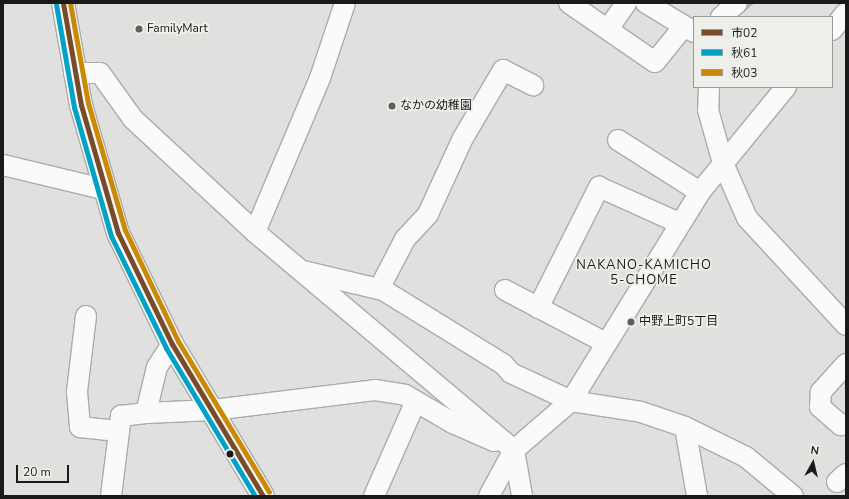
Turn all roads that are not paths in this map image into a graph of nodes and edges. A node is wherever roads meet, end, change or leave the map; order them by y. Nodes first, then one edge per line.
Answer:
1 (63, 3) edge
2 (345, 3) edge
3 (569, 3) edge
4 (626, 3) edge
5 (646, 3) edge
6 (737, 3) edge
7 (846, 13) edge
8 (722, 16) edge
9 (608, 29) junction
10 (689, 29) edge
11 (833, 29) edge
12 (74, 73) junction
13 (533, 85) dead end
14 (709, 88) edge
15 (785, 88) edge
16 (618, 140) dead end
17 (723, 163) junction
18 (3, 165) edge
19 (103, 189) junction
20 (700, 192) junction
21 (679, 223) junction
22 (255, 232) junction
23 (301, 271) junction
24 (379, 289) junction
25 (505, 290) dead end
26 (538, 308) junction
27 (86, 316) dead end
28 (846, 325) edge
29 (606, 343) junction
30 (172, 344) junction
31 (846, 364) edge
32 (571, 401) junction
33 (416, 403) junction
34 (213, 410) junction
35 (146, 413) junction
36 (846, 424) edge
37 (685, 427) junction
38 (118, 431) junction
39 (514, 450) junction
40 (111, 496) edge
41 (263, 496) edge
42 (374, 496) edge
43 (489, 496) edge
44 (522, 496) edge
45 (697, 496) edge
46 (793, 496) edge

1 - 12 main road
2 - 22 street
3 - 9 street
4 - 9 street
5 - 10 street
6 - 8 street
7 - 11 street
9 - 10 street
12 - 19 main road
12 - 22 street
13 - 24 street
14 - 17 street
15 - 17 street
16 - 20 street
17 - 20 street
17 - 28 street
18 - 19 street
19 - 30 main road
20 - 21 street
21 - 26 street
21 - 29 street
22 - 23 street
23 - 24 street
23 - 39 street
24 - 32 street
25 - 26 street
26 - 29 street
27 - 38 street
29 - 32 street
30 - 34 main road
30 - 35 street
31 - 36 street
32 - 37 street
32 - 39 street
33 - 34 street
33 - 39 street
33 - 42 street
34 - 35 street
34 - 41 main road
35 - 38 street
37 - 45 street
37 - 46 street
38 - 40 street
39 - 43 street
39 - 44 street

